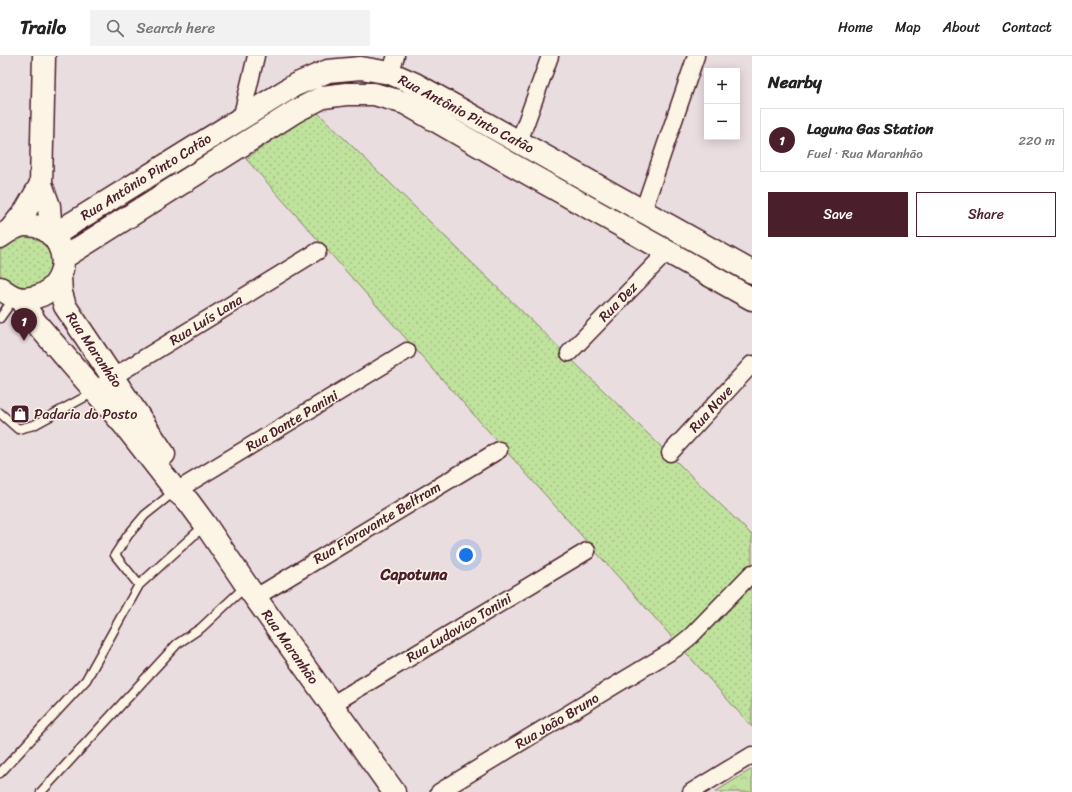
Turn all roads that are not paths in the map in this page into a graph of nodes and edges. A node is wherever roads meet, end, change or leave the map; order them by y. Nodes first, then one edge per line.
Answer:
1 (44, 56) edge
2 (256, 56) edge
3 (550, 56) edge
4 (696, 56) edge
5 (393, 64) edge
6 (241, 119) junction
7 (519, 142) junction
8 (488, 151) junction
9 (41, 184) junction
10 (643, 211) junction
11 (5, 234) edge
12 (52, 236) junction
13 (318, 251) dead end
14 (666, 252) junction
15 (62, 267) junction
16 (752, 272) edge
17 (9, 296) edge
18 (752, 299) edge
19 (0, 318) edge
20 (407, 351) dead end
21 (569, 353) dead end
22 (752, 364) edge
23 (112, 377) junction
24 (95, 392) junction
25 (0, 413) edge
26 (499, 450) dead end
27 (670, 453) dead end
28 (183, 492) junction
29 (205, 524) junction
30 (587, 551) dead end
31 (752, 573) edge
32 (140, 585) junction
33 (251, 591) junction
34 (331, 705) junction
35 (752, 754) edge
36 (0, 773) edge
37 (41, 792) edge
38 (394, 792) edge
39 (439, 792) edge
40 (691, 792) edge

1 - 9 main road, Rua Maranhão
2 - 6 street
3 - 7 street
4 - 10 street
5 - 6 main road, Rua Antônio Pinto Catão
5 - 7 main road, Rua Antônio Pinto Catão
6 - 12 main road, Rua Antônio Pinto Catão
7 - 8 main road
7 - 10 main road, Rua Antônio Pinto Catão
8 - 14 main road, Rua Antônio Pinto Catão
8 - 15 main road, Rua Antônio Pinto Catão
9 - 11 main road, Rua Maranhão
9 - 12 main road, Rua Maranhão
10 - 16 main road, Rua Antônio Pinto Catão
11 - 12 main road, Rua Maranhão
12 - 15 main road, Rua Maranhão
13 - 23 street, Rua Luís Lana
14 - 18 main road, Rua Antônio Pinto Catão
14 - 21 street, Rua Dez
15 - 17 main road
15 - 23 main road, Rua Maranhão
17 - 19 lane
17 - 24 main road, Rua Maranhão
20 - 28 street, Rua Dante Panini
22 - 27 street, Rua Nove
23 - 24 street, Rua Luís Lana
23 - 28 main road, Rua Maranhão
24 - 25 lane
24 - 28 main road, Rua Maranhão
26 - 33 street, Rua Fioravante Beltram
28 - 29 main road, Rua Maranhão
28 - 32 lane
29 - 32 lane
29 - 33 main road, Rua Maranhão
30 - 34 street, Rua Ludovico Tonini
31 - 39 street, Rua João Bruno
32 - 36 lane
33 - 34 main road, Rua Maranhão
33 - 37 lane
34 - 38 main road, Rua Maranhão
35 - 40 street

